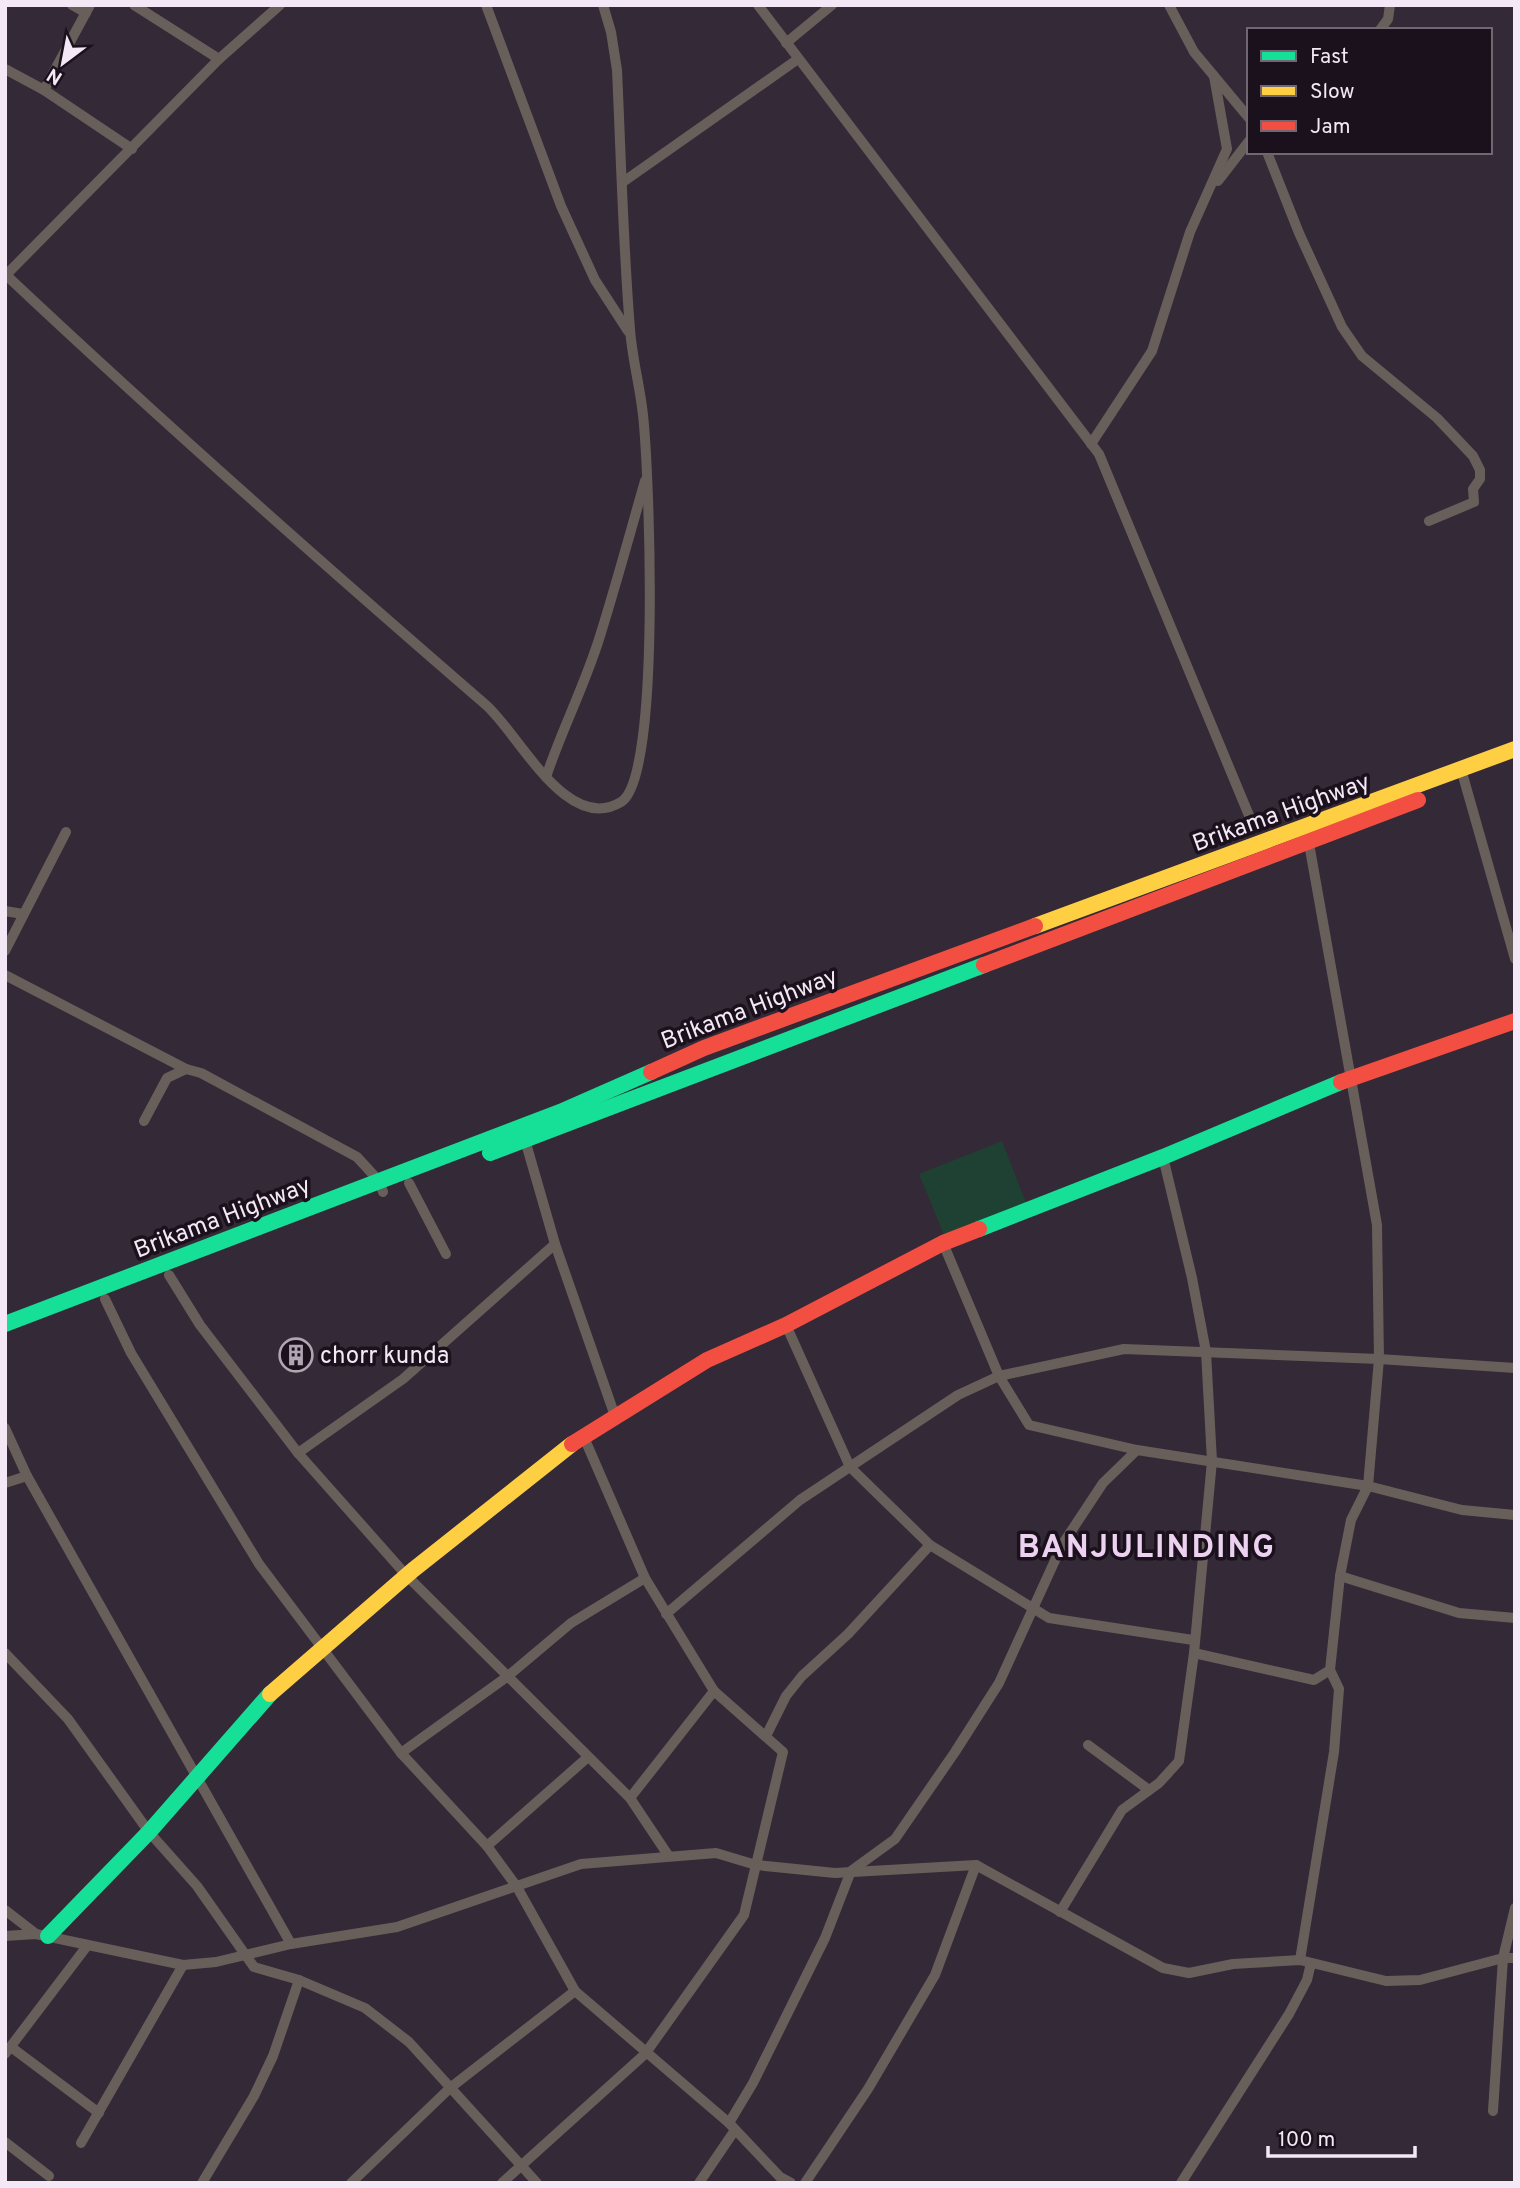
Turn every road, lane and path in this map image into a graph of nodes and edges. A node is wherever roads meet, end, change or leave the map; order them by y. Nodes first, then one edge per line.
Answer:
1 (72, 5) edge
2 (134, 5) edge
3 (280, 5) edge
4 (486, 5) edge
5 (603, 5) edge
6 (758, 5) edge
7 (832, 5) edge
8 (1169, 5) edge
9 (1390, 5) edge
10 (88, 9) edge
11 (1381, 28) edge
12 (786, 43) junction
13 (219, 59) junction
14 (798, 59) junction
15 (7, 73) edge
16 (1214, 76) junction
17 (44, 90) junction
18 (1247, 116) edge
19 (1247, 144) edge
20 (132, 149) junction
21 (1268, 154) edge
22 (622, 182) junction
23 (1206, 198) junction
24 (5, 275) edge
25 (630, 333) junction
26 (1091, 444) junction
27 (648, 471) junction
28 (1429, 521) dead end
29 (1515, 749) edge
30 (1515, 763) edge
31 (1463, 776) junction
32 (546, 777) junction
33 (1253, 825) dead end
34 (66, 832) dead end
35 (1307, 835) junction
36 (5, 911) edge
37 (23, 914) junction
38 (5, 951) edge
39 (1515, 959) edge
40 (5, 975) edge
41 (1515, 1021) edge
42 (186, 1069) junction
43 (1352, 1077) junction
44 (144, 1121) dead end
45 (525, 1140) junction
46 (1163, 1157) junction
47 (409, 1183) junction
48 (381, 1187) junction
49 (943, 1243) junction
50 (555, 1244) junction
51 (446, 1254) dead end
52 (169, 1275) junction
53 (105, 1299) junction
54 (5, 1324) edge
55 (786, 1325) junction
56 (5, 1337) edge
57 (1206, 1352) junction
58 (1379, 1359) junction
59 (1515, 1368) edge
60 (999, 1376) junction
61 (615, 1416) junction
62 (5, 1428) edge
63 (583, 1435) junction
64 (1137, 1450) junction
65 (298, 1453) junction
66 (1212, 1461) junction
67 (850, 1467) junction
68 (27, 1476) junction
69 (5, 1483) edge
70 (1368, 1486) junction
71 (1515, 1515) edge
72 (930, 1545) junction
73 (407, 1576) junction
74 (1340, 1576) junction
75 (645, 1578) junction
76 (1034, 1610) junction
77 (666, 1614) junction
78 (1515, 1618) edge
79 (1194, 1640) junction
80 (324, 1649) junction
81 (5, 1653) edge
82 (1194, 1653) junction
83 (1330, 1671) junction
84 (508, 1675) junction
85 (714, 1691) junction
86 (766, 1736) junction
87 (1088, 1745) dead end
88 (401, 1753) junction
89 (588, 1757) junction
90 (198, 1776) junction
91 (1149, 1790) junction
92 (630, 1798) junction
93 (149, 1832) junction
94 (487, 1846) junction
95 (668, 1855) junction
96 (756, 1865) junction
97 (976, 1865) junction
98 (851, 1871) junction
99 (517, 1887) junction
100 (1515, 1908) edge
101 (5, 1910) edge
102 (1060, 1912) junction
103 (42, 1935) junction
104 (5, 1936) edge
105 (291, 1944) junction
106 (87, 1946) junction
107 (248, 1955) junction
108 (1509, 1958) edge
109 (1305, 1961) junction
110 (183, 1965) junction
111 (299, 1980) junction
112 (575, 1991) junction
113 (8, 2050) edge
114 (645, 2054) junction
115 (450, 2088) junction
116 (1493, 2111) dead end
117 (99, 2113) junction
118 (732, 2127) junction
119 (5, 2143) edge
120 (81, 2143) dead end
121 (520, 2167) junction
122 (778, 2180) edge
123 (51, 2181) edge
124 (202, 2183) edge
125 (351, 2183) edge
126 (502, 2183) edge
127 (537, 2183) edge
128 (699, 2183) edge
129 (791, 2183) edge
130 (805, 2183) edge
131 (1181, 2183) edge

1 - 10 street
2 - 13 street
3 - 13 street
4 - 25 street
5 - 22 street
6 - 12 street
7 - 12 street
8 - 16 street
9 - 11 street
10 - 17 street
12 - 14 street
13 - 20 street
14 - 22 street
14 - 26 street
15 - 17 street
16 - 18 street
16 - 23 street
17 - 20 street
19 - 23 street
20 - 24 street
21 - 28 street
22 - 25 street
23 - 26 street
24 - 32 street
25 - 27 street
26 - 33 street
27 - 32 street
27 - 32 street
29 - 31 main road, Brikama Highway
30 - 31 main road, Brikama Highway
31 - 35 main road, Brikama Highway
31 - 39 street
34 - 37 street
35 - 43 street
35 - 45 main road, Brikama Highway
35 - 48 main road, Brikama Highway
36 - 37 street
37 - 38 street
40 - 42 street
41 - 43 main road
42 - 44 street
42 - 48 street
43 - 46 main road
43 - 58 street
45 - 47 main road, Brikama Highway
45 - 50 street
46 - 49 main road
46 - 57 street
47 - 48 main road, Brikama Highway
47 - 51 street
48 - 52 main road, Brikama Highway
48 - 54 main road, Brikama Highway
49 - 55 main road
49 - 60 street
50 - 61 street
50 - 65 street
52 - 53 main road, Brikama Highway
52 - 65 street
53 - 56 main road, Brikama Highway
53 - 80 street
55 - 61 main road
55 - 67 street
57 - 58 street
57 - 60 street
57 - 66 street
58 - 59 street
58 - 70 street
60 - 64 street
60 - 67 street
61 - 63 main road
62 - 68 street
63 - 73 main road
63 - 75 street
64 - 66 street
64 - 76 street
65 - 73 street
66 - 70 street
66 - 79 street
67 - 72 street
67 - 77 street
68 - 69 street
68 - 90 street
70 - 71 street
70 - 74 street
72 - 76 street
72 - 86 street
73 - 80 main road
73 - 84 street
74 - 78 street
74 - 83 street
75 - 77 street
75 - 84 street
76 - 79 street
76 - 98 street
77 - 85 street
79 - 82 street
80 - 88 street
80 - 90 main road
81 - 93 street
82 - 83 street
82 - 91 street
83 - 109 street
84 - 88 street
84 - 89 street
85 - 86 street
85 - 92 street
86 - 96 street
87 - 91 street
88 - 94 street
89 - 92 street
89 - 94 street
90 - 93 main road
90 - 105 street
91 - 102 street
92 - 95 street
93 - 103 main road
93 - 107 street
94 - 99 street
95 - 96 street
95 - 99 street
96 - 98 street
96 - 114 street
97 - 98 street
97 - 102 street
97 - 130 street
98 - 118 street
99 - 105 street
99 - 112 street
100 - 108 street
101 - 103 street
102 - 109 street
103 - 104 street
103 - 106 street
105 - 107 street
106 - 110 street
106 - 113 street
107 - 110 street
107 - 111 street
108 - 109 street
108 - 116 street
109 - 131 street
110 - 117 street
111 - 115 street
111 - 124 street
112 - 114 street
112 - 115 street
113 - 117 street
114 - 118 street
114 - 121 street
115 - 121 street
115 - 125 street
117 - 120 street
118 - 122 street
118 - 128 street
119 - 123 street
121 - 126 street
121 - 127 street
122 - 129 street

